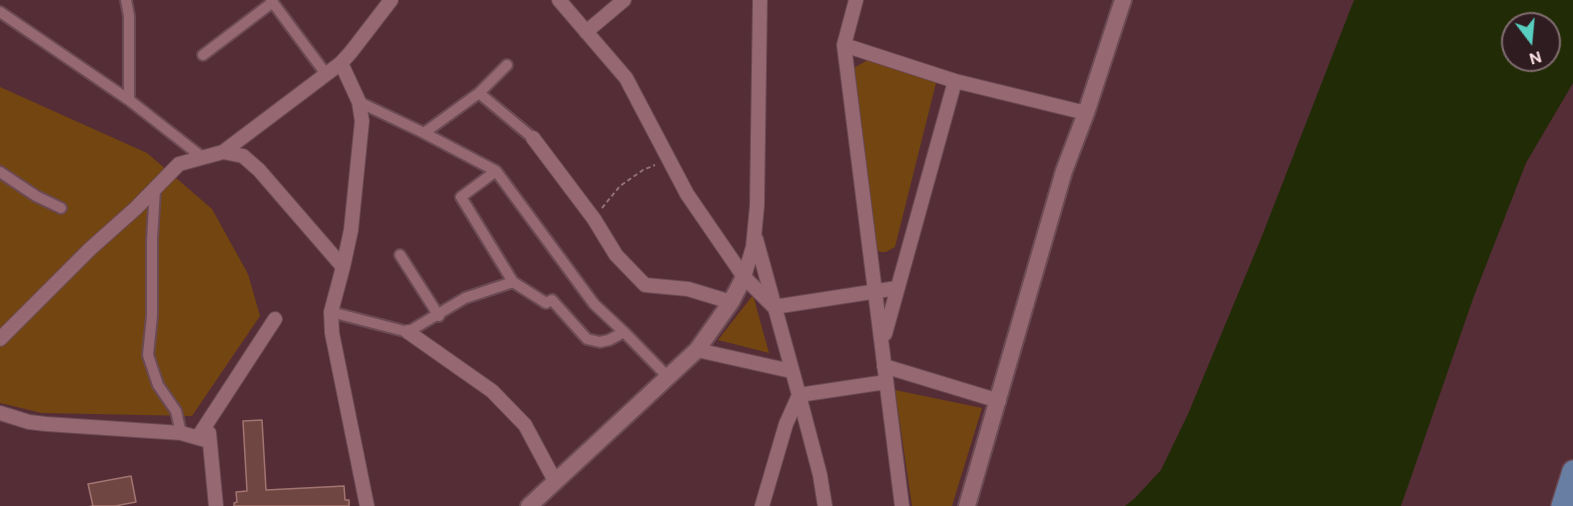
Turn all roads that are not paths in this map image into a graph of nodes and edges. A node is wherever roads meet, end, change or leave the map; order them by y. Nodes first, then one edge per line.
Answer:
1 (126, 0) edge
2 (391, 0) edge
3 (559, 0) edge
4 (624, 0) edge
5 (760, 0) edge
6 (856, 0) edge
7 (272, 1) edge
8 (1118, 1) edge
9 (0, 12) edge
10 (586, 32) junction
11 (844, 45) junction
12 (203, 55) dead end
13 (341, 63) junction
14 (507, 65) dead end
15 (326, 74) junction
16 (955, 81) junction
17 (479, 93) junction
18 (129, 100) junction
19 (359, 102) junction
20 (1086, 113) junction
21 (423, 132) junction
22 (533, 138) joint
23 (223, 152) junction
24 (202, 157) junction
25 (496, 171) junction
26 (0, 172) edge
27 (155, 189) junction
28 (61, 208) dead end
29 (755, 234) junction
30 (400, 255) dead end
31 (343, 267) junction
32 (744, 277) junction
33 (513, 282) junction
34 (897, 288) junction
35 (876, 291) junction
36 (730, 302) junction
37 (774, 307) junction
38 (331, 312) junction
39 (439, 316) junction
40 (274, 319) dead end
41 (408, 332) junction
42 (624, 332) junction
43 (0, 339) edge
44 (883, 342) junction
45 (697, 350) junction
46 (884, 366) junction
47 (792, 370) junction
48 (668, 377) junction
49 (886, 382) junction
50 (800, 395) junction
51 (999, 401) junction
52 (0, 413) edge
53 (181, 433) junction
54 (203, 439) junction
55 (1573, 471) edge
56 (555, 481) junction
57 (216, 506) edge
58 (367, 506) edge
59 (529, 506) edge
60 (762, 506) edge
61 (825, 506) edge
62 (902, 506) edge
63 (967, 506) edge
64 (1562, 506) edge

1 - 18 street
2 - 13 street
3 - 10 street
4 - 10 street
5 - 29 street
6 - 11 street
7 - 12 street
7 - 15 street
8 - 20 street
9 - 18 street
10 - 32 street
11 - 16 street
11 - 35 street
13 - 15 street
13 - 19 street
14 - 17 street
15 - 23 street
16 - 20 street
16 - 34 street
17 - 21 street
17 - 22 street
18 - 24 street
19 - 21 street
19 - 31 street
20 - 51 street
21 - 25 street
22 - 36 street
23 - 24 street
23 - 31 street
24 - 27 street
25 - 33 street
25 - 42 street
26 - 28 street
27 - 43 street
27 - 53 street
29 - 32 street
29 - 37 street
30 - 39 street
31 - 38 street
32 - 36 street
32 - 37 street
33 - 39 street
33 - 42 street
34 - 35 street
34 - 44 street
35 - 37 street
35 - 44 street
36 - 45 street
37 - 47 street
38 - 41 street
38 - 58 street
39 - 41 street
40 - 54 street
41 - 56 street
42 - 48 street
44 - 46 street
45 - 47 street
45 - 48 street
46 - 49 street
46 - 51 street
47 - 50 street
48 - 56 street
49 - 50 street
49 - 62 street
50 - 60 street
50 - 61 street
51 - 63 street
52 - 53 street
53 - 54 street
54 - 57 street
55 - 64 main road
56 - 59 street

